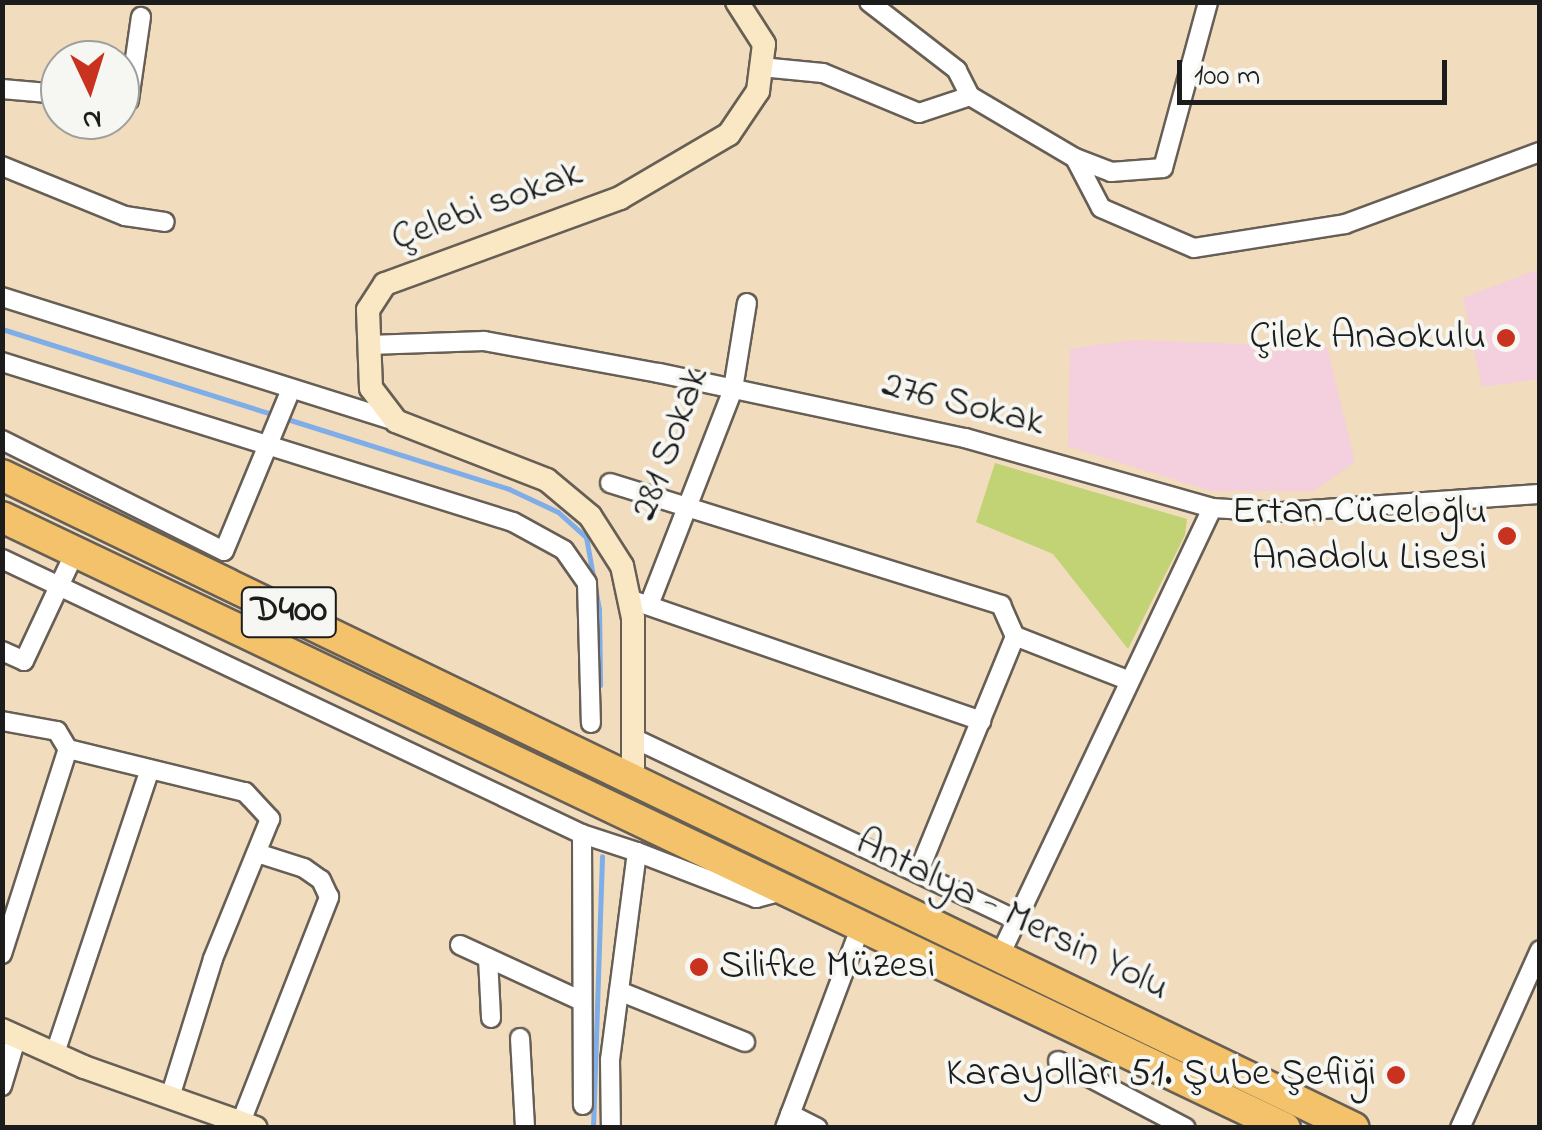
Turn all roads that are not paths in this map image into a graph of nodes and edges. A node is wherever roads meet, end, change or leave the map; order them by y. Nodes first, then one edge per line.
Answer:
1 (737, 2) edge
2 (868, 2) edge
3 (1208, 2) edge
4 (141, 18) dead end
5 (139, 40) edge
6 (761, 67) junction
7 (2, 89) edge
8 (40, 92) edge
9 (970, 96) junction
10 (1540, 152) edge
11 (1075, 158) junction
12 (2, 166) edge
13 (165, 222) dead end
14 (2, 297) edge
15 (747, 303) dead end
16 (369, 345) junction
17 (2, 362) edge
18 (291, 389) junction
19 (733, 389) junction
20 (396, 421) junction
21 (2, 440) edge
22 (271, 443) junction
23 (2, 475) edge
24 (610, 484) dead end
25 (1540, 494) edge
26 (686, 507) junction
27 (1212, 508) junction
28 (2, 517) edge
29 (76, 550) junction
30 (2, 559) edge
31 (60, 586) junction
32 (639, 602) junction
33 (1016, 636) junction
34 (2, 651) edge
35 (1130, 681) junction
36 (980, 720) junction
37 (2, 721) edge
38 (583, 736) junction
39 (633, 738) junction
40 (68, 750) junction
41 (150, 769) junction
42 (633, 778) junction
43 (582, 834) junction
44 (636, 852) junction
45 (260, 854) junction
46 (918, 873) junction
47 (791, 888) junction
48 (1016, 920) junction
49 (854, 942) dead end
50 (460, 945) dead end
51 (1540, 950) edge
52 (1001, 953) junction
53 (2, 954) edge
54 (488, 958) junction
55 (620, 991) junction
56 (582, 1001) junction
57 (490, 1018) dead end
58 (10, 1033) edge
59 (520, 1038) dead end
60 (745, 1042) dead end
61 (54, 1054) junction
62 (1058, 1061) dead end
63 (2, 1086) edge
64 (170, 1097) junction
65 (582, 1105) dead end
66 (788, 1121) edge
67 (248, 1125) edge
68 (1176, 1125) edge
69 (525, 1128) edge
70 (611, 1128) edge
71 (818, 1128) edge
72 (1285, 1128) edge
73 (1354, 1128) edge
74 (1460, 1128) edge

1 - 6 street
2 - 9 street
3 - 11 street
4 - 5 street
6 - 9 street
6 - 16 street, Çelebi sokak
7 - 8 street
9 - 11 street
10 - 11 street
12 - 13 street
14 - 18 street
15 - 19 street, 281 Sokak
16 - 19 street, 276 Sokak
16 - 20 street, Çelebi sokak
17 - 22 street
18 - 20 street
18 - 22 street
19 - 26 street, 281 Sokak
19 - 27 street, 276 Sokak
20 - 32 street
21 - 22 street
22 - 38 street
23 - 38 highway, D400
24 - 26 street
25 - 27 street, 276 Sokak
26 - 32 street, 281 Sokak
26 - 33 street
27 - 35 street
28 - 29 highway, D400
29 - 31 street
29 - 47 highway, Antalya - Mersin Yolu / D400
30 - 31 street
31 - 34 street
31 - 43 street
32 - 36 street
32 - 39 street
33 - 35 street
33 - 36 street
35 - 48 street
36 - 46 street
37 - 40 street
38 - 42 highway, D400
39 - 42 street
39 - 46 street
40 - 41 street
40 - 53 street
41 - 45 street
41 - 61 street
42 - 52 highway, Antalya - Mersin Yolu
43 - 44 street
43 - 56 street
44 - 47 street
44 - 55 street
45 - 64 street
45 - 67 street
46 - 48 street
47 - 72 highway, Antalya - Mersin Yolu
48 - 52 street
49 - 66 street
50 - 54 street
51 - 74 street
52 - 73 highway, Antalya - Mersin Yolu
54 - 56 street
54 - 57 street
55 - 60 street
55 - 70 street
56 - 65 street
58 - 61 street
58 - 63 street
59 - 69 street
61 - 64 street
62 - 68 street
64 - 67 street
66 - 71 street

